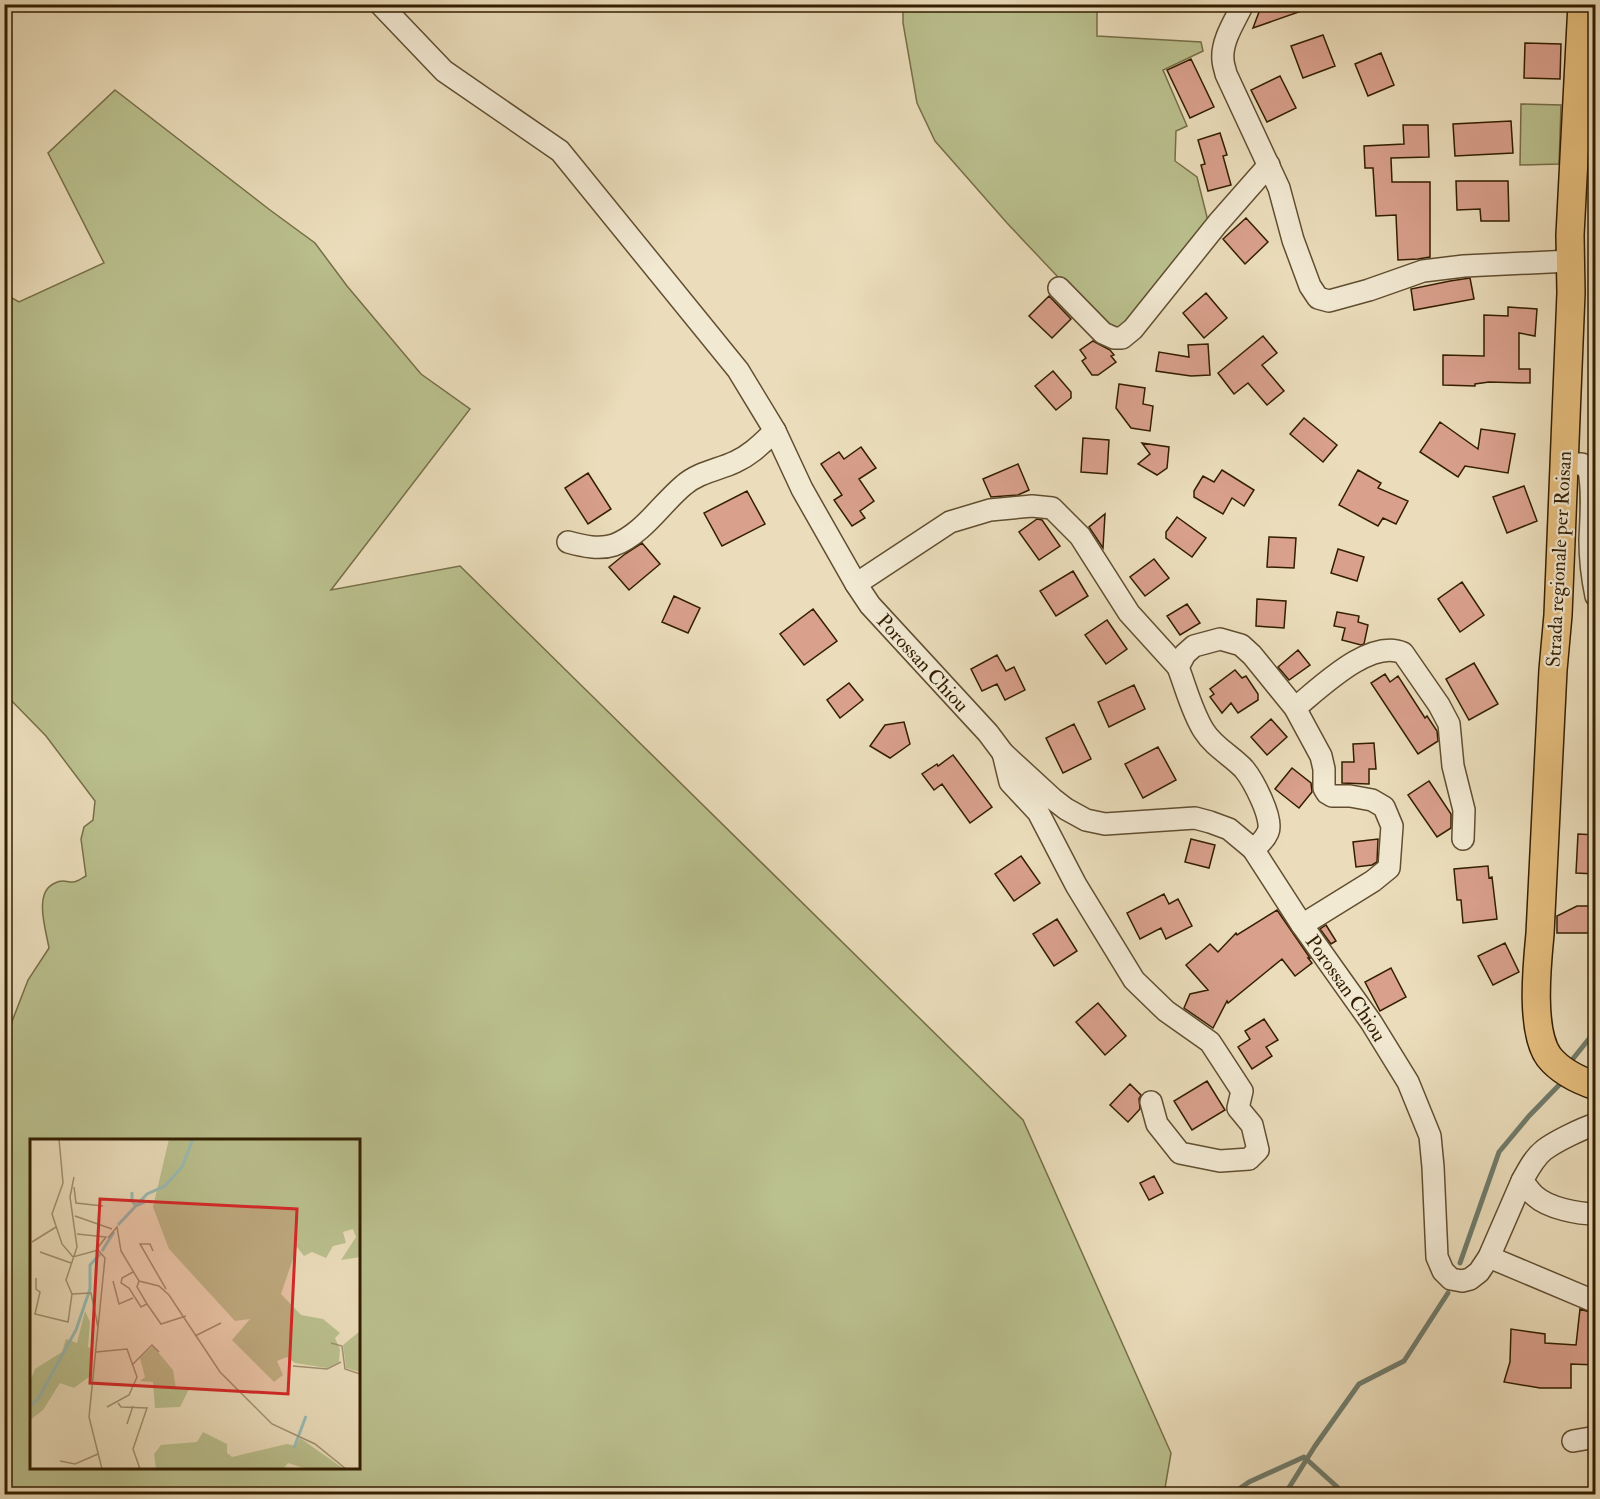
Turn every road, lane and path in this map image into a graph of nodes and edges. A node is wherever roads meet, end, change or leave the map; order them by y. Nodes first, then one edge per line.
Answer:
1 (380, 4) edge
2 (1243, 4) edge
3 (1582, 4) edge
4 (1269, 165) junction
5 (1570, 261) junction
6 (1059, 288) dead end
7 (775, 431) junction
8 (1564, 464) junction
9 (568, 542) dead end
10 (852, 577) junction
11 (1596, 596) edge
12 (1178, 667) junction
13 (1295, 708) junction
14 (1003, 753) junction
15 (1463, 839) dead end
16 (1253, 849) junction
17 (1302, 924) junction
18 (1596, 1086) edge
19 (1151, 1102) dead end
20 (1596, 1124) edge
21 (1522, 1181) junction
22 (1596, 1214) edge
23 (1489, 1257) junction
24 (1596, 1302) edge
25 (1596, 1437) edge
26 (1573, 1441) dead end

1 - 7 street, Porossan Chiou
2 - 4 street
3 - 5 main road, Strada regionale per Roisan
4 - 5 street
4 - 6 street
5 - 8 main road, Strada regionale per Roisan
7 - 9 street
7 - 10 street, Porossan Chiou
8 - 11 street
8 - 18 main road, Strada regionale per Roisan
10 - 12 street
10 - 14 street, Porossan Chiou
12 - 13 street
12 - 16 street
13 - 15 street
13 - 17 street
14 - 16 street, Porossan Chiou
14 - 19 street, Porossan Chiou
16 - 17 street, Porossan Chiou
17 - 23 street, Porossan Chiou
20 - 21 street, Porossan Chiou
21 - 22 street
21 - 23 street, Porossan Chiou
23 - 24 street
25 - 26 street

